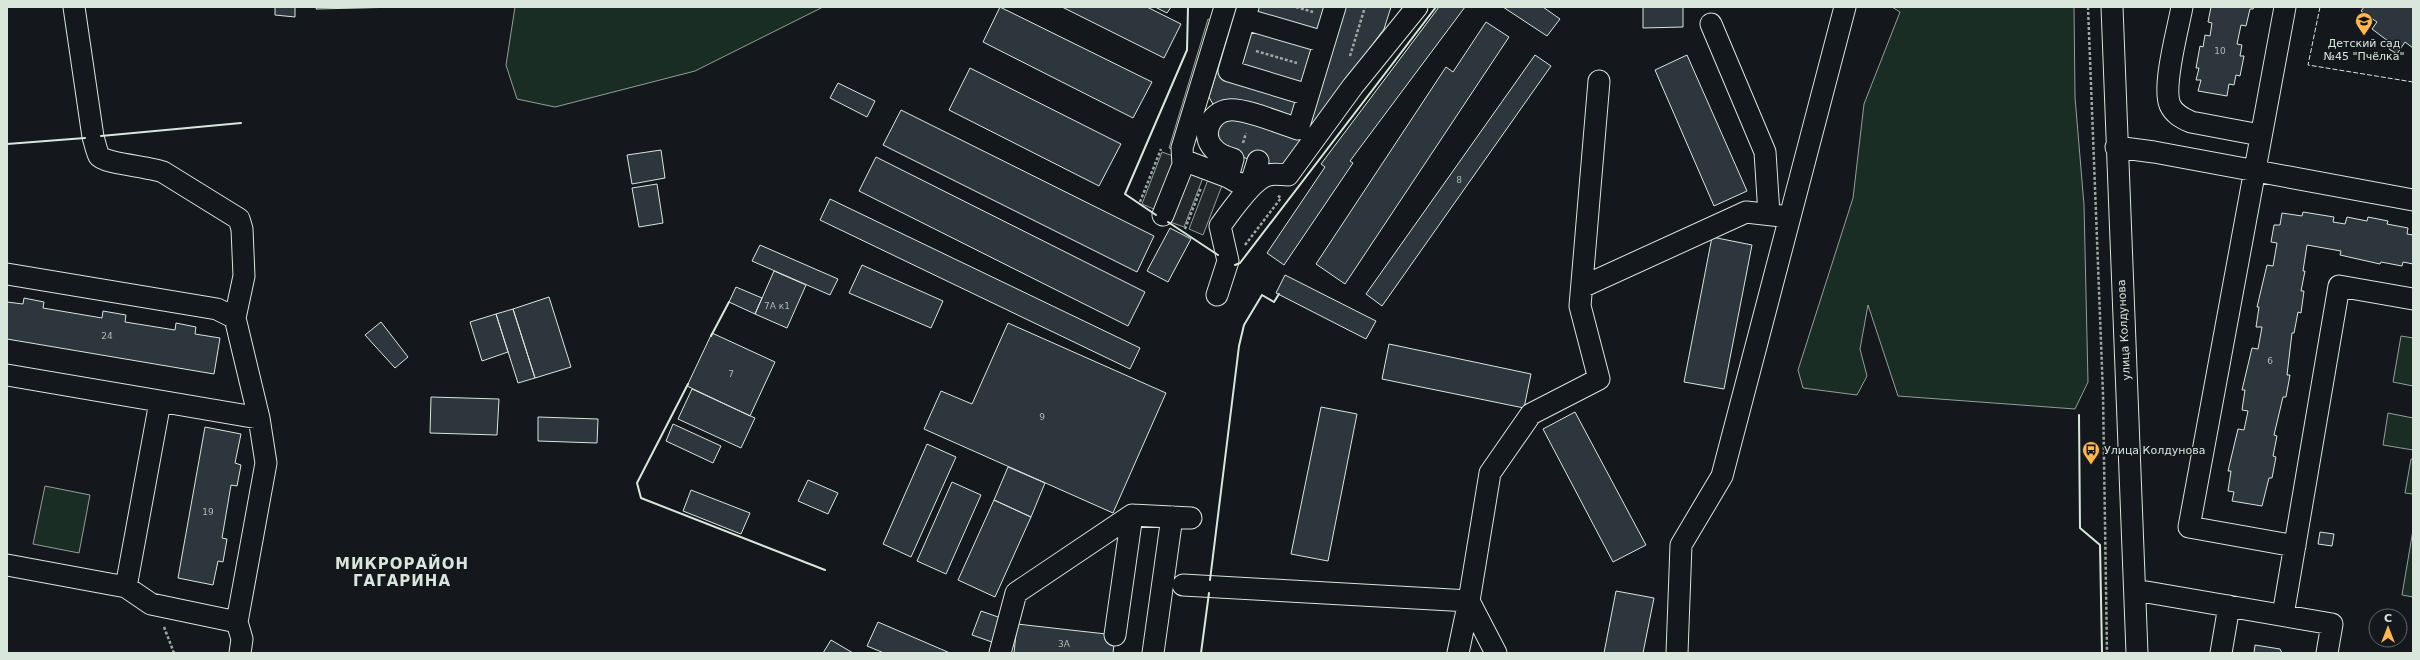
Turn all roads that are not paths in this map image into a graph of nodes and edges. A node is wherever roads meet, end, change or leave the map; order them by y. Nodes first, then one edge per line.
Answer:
1 (74, 7) edge
2 (1225, 7) edge
3 (1335, 7) edge
4 (1417, 7) edge
5 (1845, 7) edge
6 (2112, 7) edge
7 (2182, 7) edge
8 (2285, 7) edge
9 (1247, 13) edge
10 (1711, 24) dead end
11 (1324, 42) junction
12 (1599, 81) dead end
13 (1308, 95) junction
14 (2260, 135) junction
15 (2116, 147) junction
16 (1183, 160) junction
17 (1258, 161) dead end
18 (2254, 170) junction
19 (1228, 177) junction
20 (1249, 189) junction
21 (2413, 200) edge
22 (1769, 214) junction
23 (1163, 215) dead end
24 (1790, 217) junction
25 (7, 274) edge
26 (1582, 286) junction
27 (1217, 295) dead end
28 (2413, 298) edge
29 (235, 318) junction
30 (7, 375) edge
31 (160, 402) junction
32 (259, 418) junction
33 (1132, 515) junction
34 (2295, 546) junction
35 (7, 565) edge
36 (1183, 585) dead end
37 (126, 587) junction
38 (2135, 590) junction
39 (1469, 601) junction
40 (2229, 606) junction
41 (2283, 615) junction
42 (237, 622) junction
43 (1114, 635) dead end
44 (240, 653) edge
45 (1000, 653) edge
46 (1153, 653) edge
47 (1458, 653) edge
48 (1496, 653) edge
49 (1677, 653) edge
50 (2137, 653) edge
51 (2221, 653) edge
52 (2327, 653) edge

1 - 29 street
2 - 16 street
3 - 11 street
4 - 20 street
5 - 24 street
6 - 15 street, улица Колдунова
7 - 14 street
8 - 14 street
9 - 11 street
9 - 13 street
10 - 22 street
11 - 13 street
12 - 26 street
13 - 19 street
14 - 18 street
15 - 18 street
15 - 38 street, улица Колдунова
16 - 19 street
16 - 23 street
17 - 20 street
18 - 21 street
18 - 34 street
19 - 20 street
20 - 27 street
22 - 24 street
22 - 26 street
24 - 49 street
25 - 29 street
26 - 39 street
28 - 34 street
29 - 32 street
30 - 31 street
31 - 32 street
31 - 37 street
32 - 42 street
33 - 43 street
33 - 45 street
33 - 46 street
34 - 41 street
35 - 37 street
36 - 39 street
37 - 42 street
38 - 40 street
38 - 50 street, улица Колдунова
39 - 47 street
39 - 48 street
40 - 41 street
40 - 51 street
41 - 52 street
42 - 44 street

